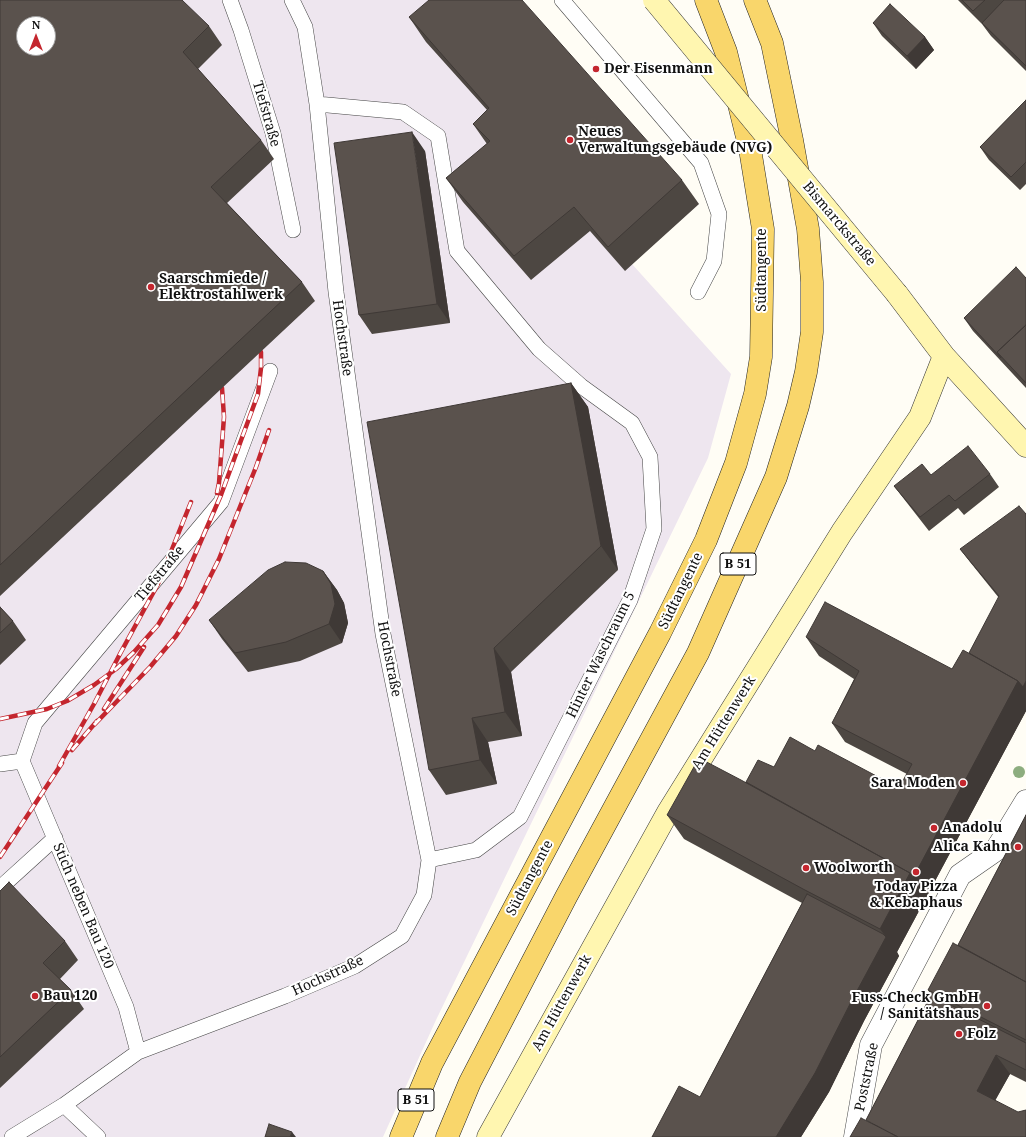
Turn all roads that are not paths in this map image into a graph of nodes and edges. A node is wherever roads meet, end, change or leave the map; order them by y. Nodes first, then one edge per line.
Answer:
1 (230, 0) edge
2 (292, 0) edge
3 (562, 0) edge
4 (654, 0) edge
5 (706, 0) edge
6 (754, 0) edge
7 (317, 104) junction
8 (293, 230) dead end
9 (698, 292) dead end
10 (944, 356) junction
11 (270, 371) dead end
12 (1026, 446) edge
13 (22, 762) junction
14 (0, 764) edge
15 (1026, 801) edge
16 (55, 838) junction
17 (430, 860) junction
18 (0, 888) edge
19 (138, 1052) junction
20 (64, 1105) junction
21 (12, 1137) edge
22 (98, 1137) edge
23 (401, 1137) edge
24 (447, 1137) edge
25 (488, 1137) edge
26 (855, 1137) edge

1 - 8 lane, Tiefstraße
2 - 7 lane, Hochstraße
3 - 9 lane
4 - 10 main road, Bismarckstraße, bridge
5 - 23 main road, Südtangente / B 51
6 - 24 main road, B 51
7 - 17 lane, Hochstraße
7 - 17 lane, Hinter Waschraum 5
10 - 12 main road, Bismarckstraße
10 - 25 main road, Am Hüttenwerk
11 - 13 lane, Tiefstraße
13 - 14 lane
13 - 16 lane, Stich neben Bau 120
15 - 26 street, Poststraße
16 - 18 lane
16 - 19 lane, Stich neben Bau 120
17 - 19 lane, Hochstraße
19 - 20 lane, Hochstraße
20 - 21 lane, Hochstraße
20 - 22 lane

